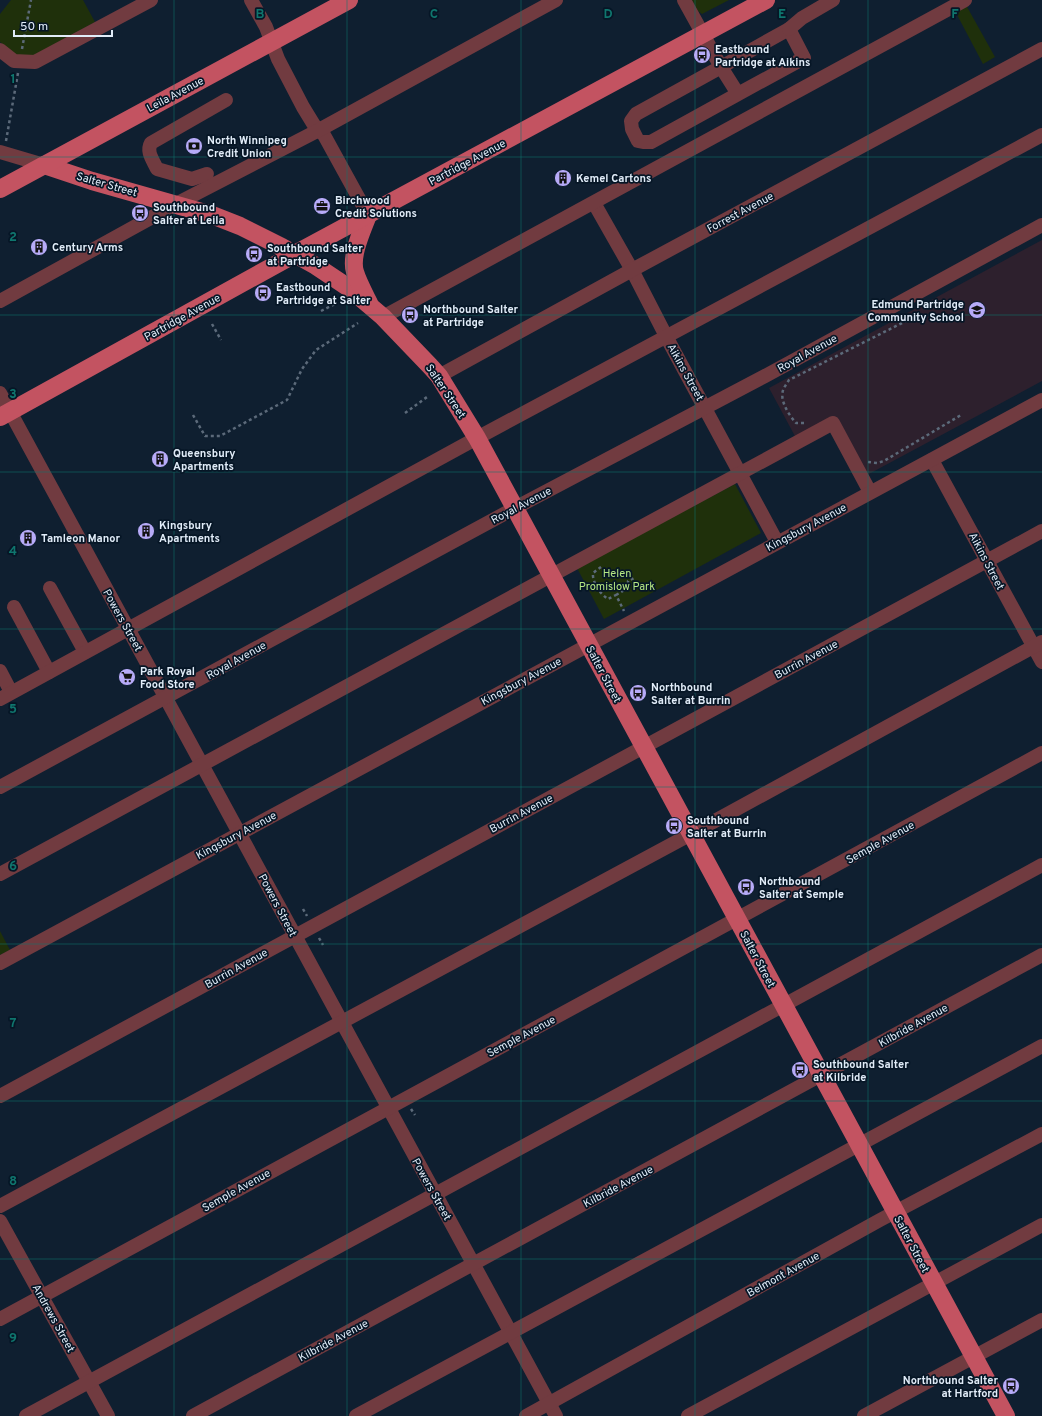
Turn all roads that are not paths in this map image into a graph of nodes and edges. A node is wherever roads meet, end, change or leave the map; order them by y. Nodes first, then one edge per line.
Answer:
1 (152, 0) edge
2 (251, 0) edge
3 (349, 0) edge
4 (556, 0) edge
5 (684, 0) edge
6 (766, 0) edge
7 (833, 0) edge
8 (965, 0) edge
9 (788, 29) junction
10 (702, 35) junction
11 (272, 42) junction
12 (1042, 49) edge
13 (0, 50) edge
14 (721, 67) junction
15 (738, 94) junction
16 (226, 100) dead end
17 (319, 130) junction
18 (1042, 135) edge
19 (2, 152) edge
20 (44, 165) junction
21 (206, 174) dead end
22 (0, 189) edge
23 (594, 203) junction
24 (176, 204) junction
25 (368, 215) junction
26 (1042, 225) edge
27 (296, 254) junction
28 (632, 270) junction
29 (0, 301) edge
30 (376, 312) junction
31 (667, 338) junction
32 (439, 376) junction
33 (0, 393) edge
34 (1042, 400) edge
35 (705, 407) junction
36 (5, 415) edge
37 (477, 438) junction
38 (932, 460) junction
39 (741, 474) junction
40 (870, 492) junction
41 (515, 508) junction
42 (1042, 531) edge
43 (777, 542) junction
44 (987, 560) junction
45 (551, 575) junction
46 (50, 588) dead end
47 (14, 607) dead end
48 (128, 629) junction
49 (1038, 644) edge
50 (588, 645) junction
51 (85, 652) junction
52 (1042, 662) edge
53 (0, 671) edge
54 (49, 672) junction
55 (6, 695) edge
56 (166, 698) junction
57 (644, 746) junction
58 (1042, 753) edge
59 (202, 765) junction
60 (0, 787) edge
61 (239, 834) junction
62 (691, 834) junction
63 (1042, 865) edge
64 (0, 874) edge
65 (737, 920) junction
66 (294, 936) junction
67 (1042, 955) edge
68 (0, 963) edge
69 (784, 1006) junction
70 (341, 1022) junction
71 (1042, 1046) edge
72 (821, 1075) junction
73 (0, 1096) edge
74 (388, 1108) junction
75 (1042, 1134) edge
76 (859, 1145) junction
77 (435, 1195) junction
78 (0, 1206) edge
79 (895, 1212) junction
80 (0, 1221) edge
81 (1042, 1225) edge
82 (473, 1264) junction
83 (934, 1284) junction
84 (43, 1296) junction
85 (0, 1319) edge
86 (1042, 1320) edge
87 (510, 1333) junction
88 (974, 1357) junction
89 (89, 1382) junction
90 (552, 1410) edge
91 (26, 1416) edge
92 (108, 1416) edge
93 (193, 1416) edge
94 (356, 1416) edge
95 (526, 1416) edge
96 (688, 1416) edge
97 (864, 1416) edge
98 (1006, 1416) edge

1 - 13 street
2 - 11 street
3 - 11 main road, Leila Avenue
4 - 17 street
5 - 10 street
6 - 10 main road, Partridge Avenue
7 - 9 street
8 - 23 street
9 - 14 street
9 - 15 street
10 - 14 street
10 - 25 main road, Partridge Avenue
11 - 17 street
11 - 20 main road, Leila Avenue
12 - 28 street, Forrest Avenue
14 - 15 street
14 - 15 street
16 - 21 street
17 - 24 street
17 - 25 street
18 - 31 street
19 - 20 street, Salter Street
20 - 22 main road, Leila Avenue
20 - 24 main road, Salter Street
23 - 28 street, Aikins Street
23 - 30 street
24 - 27 main road, Salter Street
24 - 29 street
25 - 27 main road, Partridge Avenue
25 - 30 main road
26 - 35 street, Royal Avenue
27 - 30 main road, Salter Street
27 - 36 main road, Partridge Avenue
28 - 31 street, Aikins Street
28 - 32 street, Forrest Avenue
30 - 32 main road, Salter Street
31 - 35 street, Aikins Street
31 - 37 street
32 - 37 main road, Salter Street
33 - 36 street, Powers Street
34 - 38 street, Kingsbury Avenue
35 - 39 street, Aikins Street
35 - 41 street, Royal Avenue
36 - 48 street, Powers Street
37 - 41 main road, Salter Street
37 - 48 street
38 - 40 street, Kingsbury Avenue
38 - 44 street, Aikins Street
39 - 40 street
39 - 43 street, Aikins Street
39 - 45 street
40 - 43 street, Kingsbury Avenue
41 - 45 main road, Salter Street
41 - 56 street, Royal Avenue
42 - 44 street, Burrin Avenue
43 - 50 street, Kingsbury Avenue
44 - 49 street, Aikins Street
44 - 57 street, Burrin Avenue
45 - 50 main road, Salter Street
45 - 59 street
46 - 51 street
47 - 54 street
48 - 51 street
48 - 56 street, Powers Street
49 - 52 street, Aikins Street
49 - 62 street
50 - 57 main road, Salter Street
50 - 61 street, Kingsbury Avenue
51 - 54 street
53 - 55 street
54 - 55 street
56 - 59 street, Powers Street
56 - 60 street, Royal Avenue
57 - 62 main road, Salter Street
57 - 66 street, Burrin Avenue
58 - 65 street, Semple Avenue
59 - 61 street, Powers Street
59 - 64 street
61 - 66 street, Powers Street
61 - 68 street, Kingsbury Avenue
62 - 65 main road, Salter Street
62 - 70 street
63 - 69 street
65 - 69 main road, Salter Street
65 - 74 street, Semple Avenue
66 - 70 street, Powers Street
66 - 73 street, Burrin Avenue
67 - 72 street, Kilbride Avenue
69 - 72 main road, Salter Street
69 - 77 street
70 - 74 street, Powers Street
70 - 78 street
71 - 76 street
72 - 76 main road, Salter Street
72 - 82 street, Kilbride Avenue
74 - 77 street, Powers Street
74 - 84 street, Semple Avenue
75 - 79 street, Belmont Avenue
76 - 79 main road, Salter Street
76 - 87 street
77 - 82 street, Powers Street
77 - 89 street
79 - 83 main road, Salter Street
79 - 90 street, Belmont Avenue
80 - 84 street, Andrews Street
81 - 83 street
82 - 87 street, Powers Street
82 - 93 street, Kilbride Avenue
83 - 88 main road, Salter Street
83 - 96 street
84 - 85 street, Semple Avenue
84 - 89 street, Andrews Street
86 - 88 street
87 - 90 street, Powers Street
87 - 94 street
88 - 97 street
88 - 98 main road, Salter Street
89 - 91 street
89 - 92 street, Andrews Street
90 - 95 street, Belmont Avenue

